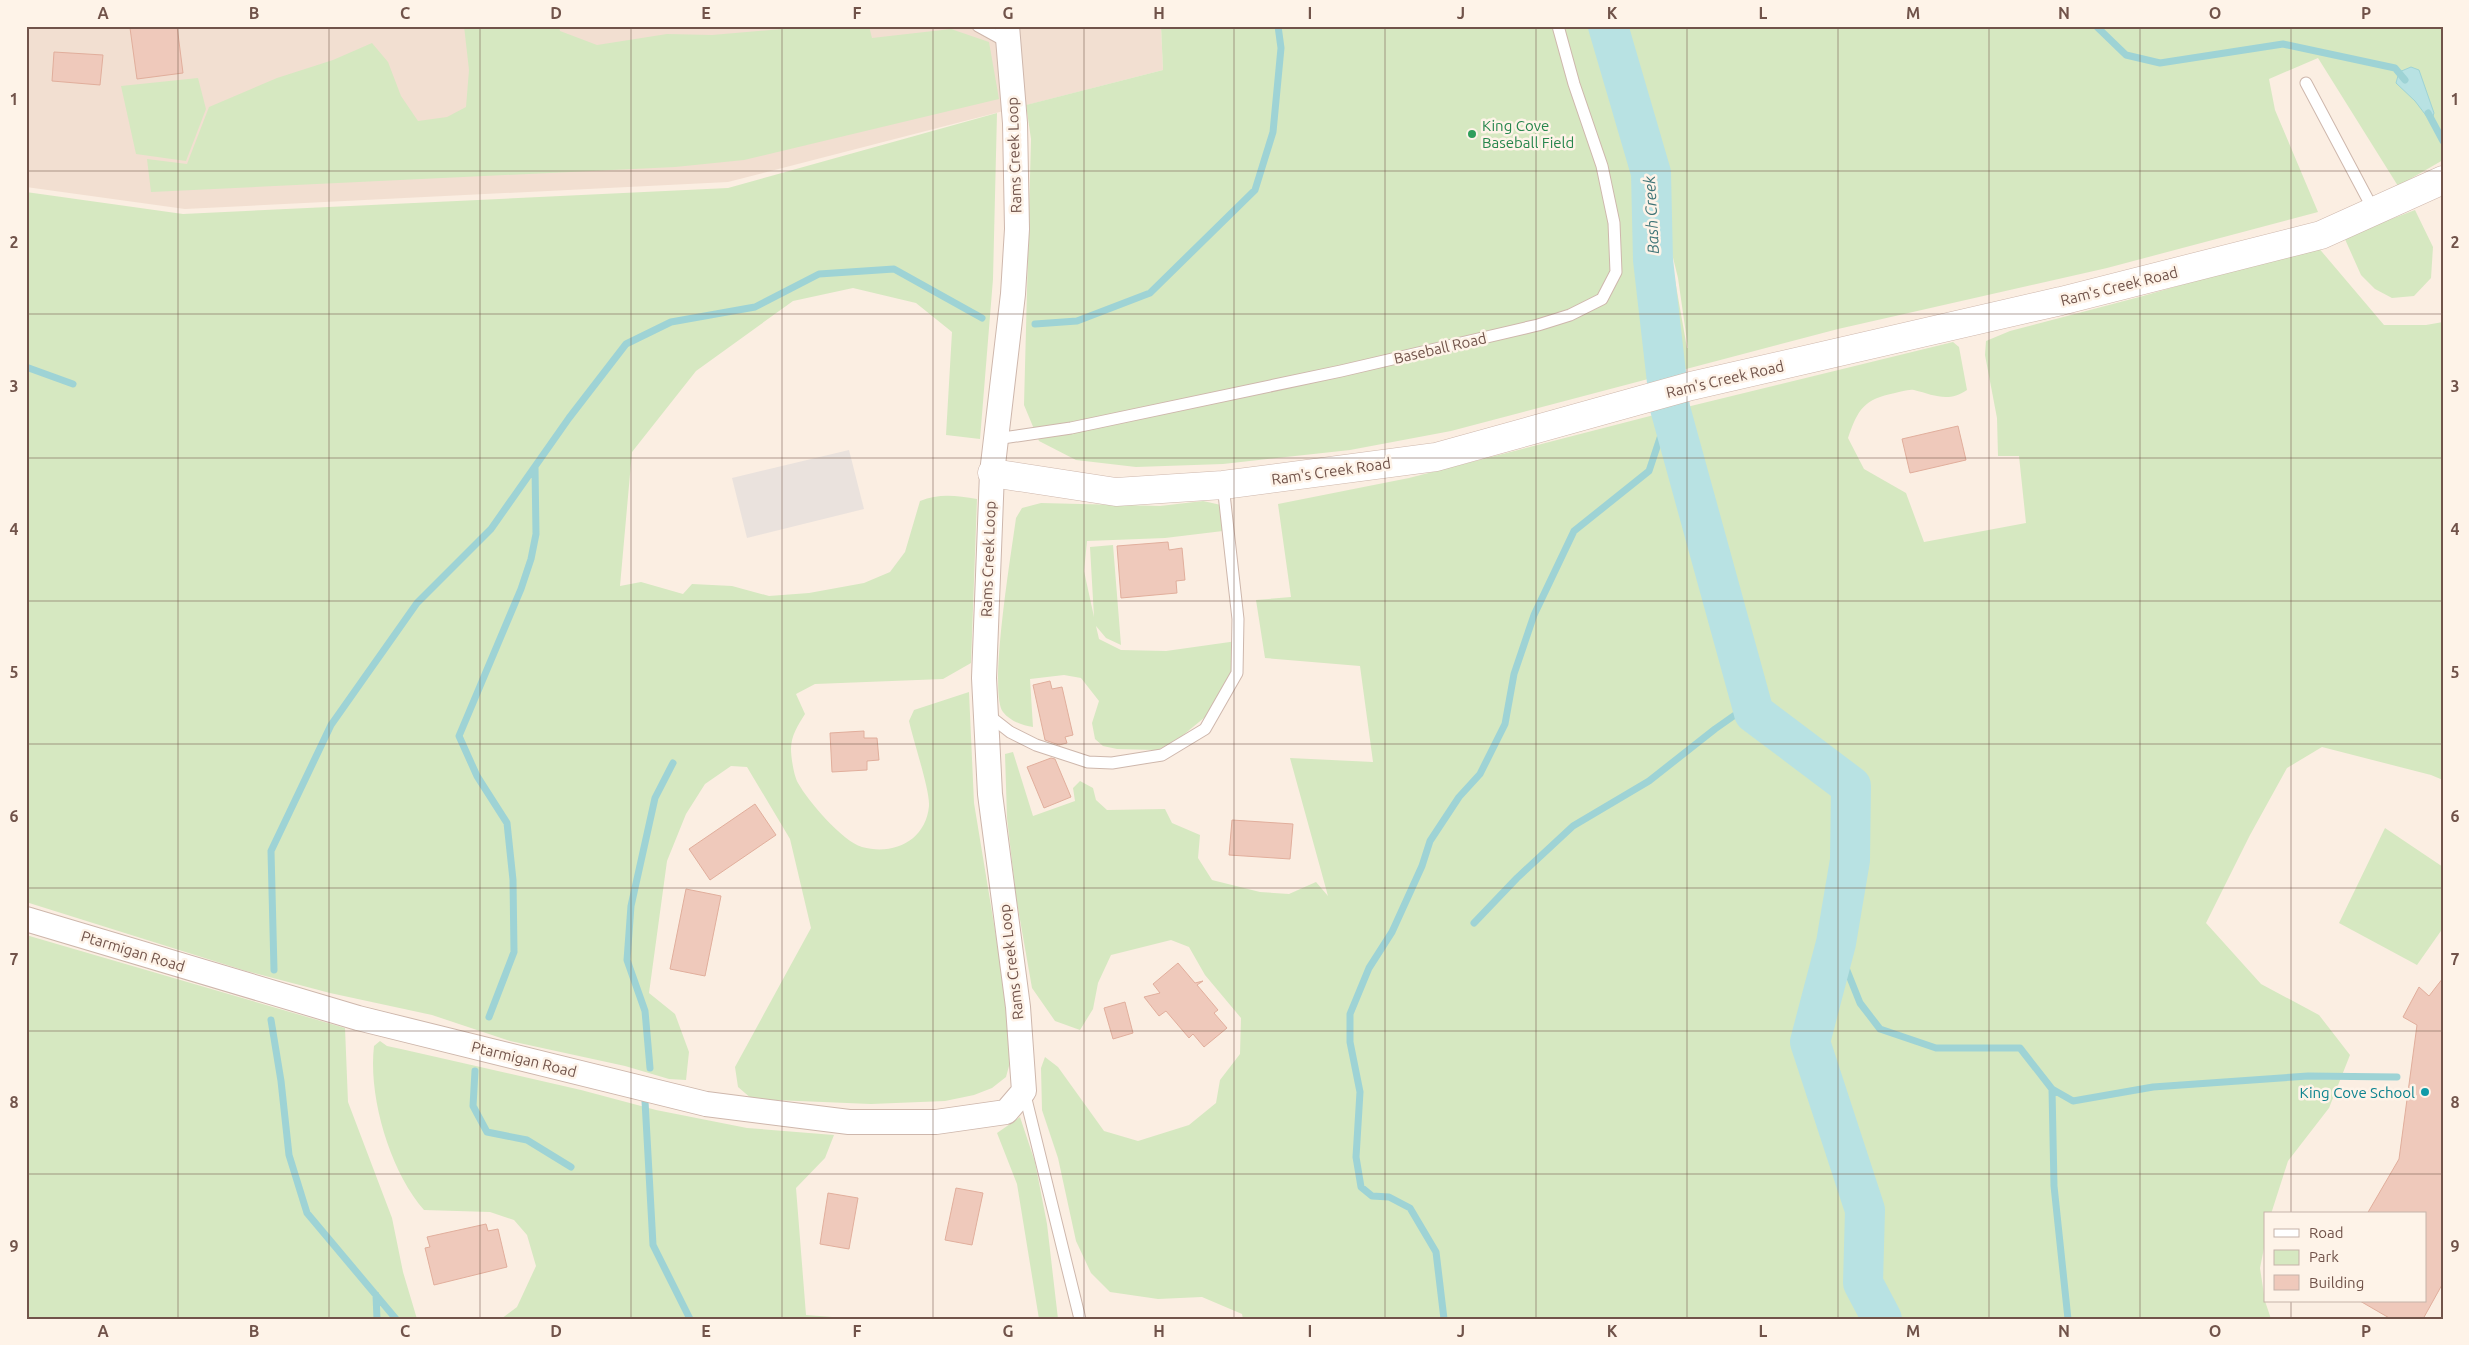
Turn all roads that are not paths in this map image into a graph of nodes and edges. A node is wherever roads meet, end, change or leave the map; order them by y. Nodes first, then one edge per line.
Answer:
1 (978, 26) edge
2 (1558, 26) edge
3 (1008, 35) edge
4 (2306, 83) dead end
5 (2443, 180) edge
6 (2374, 211) junction
7 (996, 439) junction
8 (992, 473) junction
9 (1223, 485) junction
10 (986, 714) junction
11 (26, 919) edge
12 (1024, 1091) junction
13 (1080, 1319) edge

1 - 3 lane
2 - 7 lane, Baseball Road
3 - 7 street, Rams Creek Loop
4 - 6 lane
5 - 6 street, Ram's Creek Road
6 - 9 street, Ram's Creek Road
7 - 8 street, Rams Creek Loop
8 - 9 street, Ram's Creek Road
8 - 10 street, Rams Creek Loop
9 - 10 lane
10 - 12 street, Rams Creek Loop
11 - 12 street, Ptarmigan Road
12 - 13 lane

